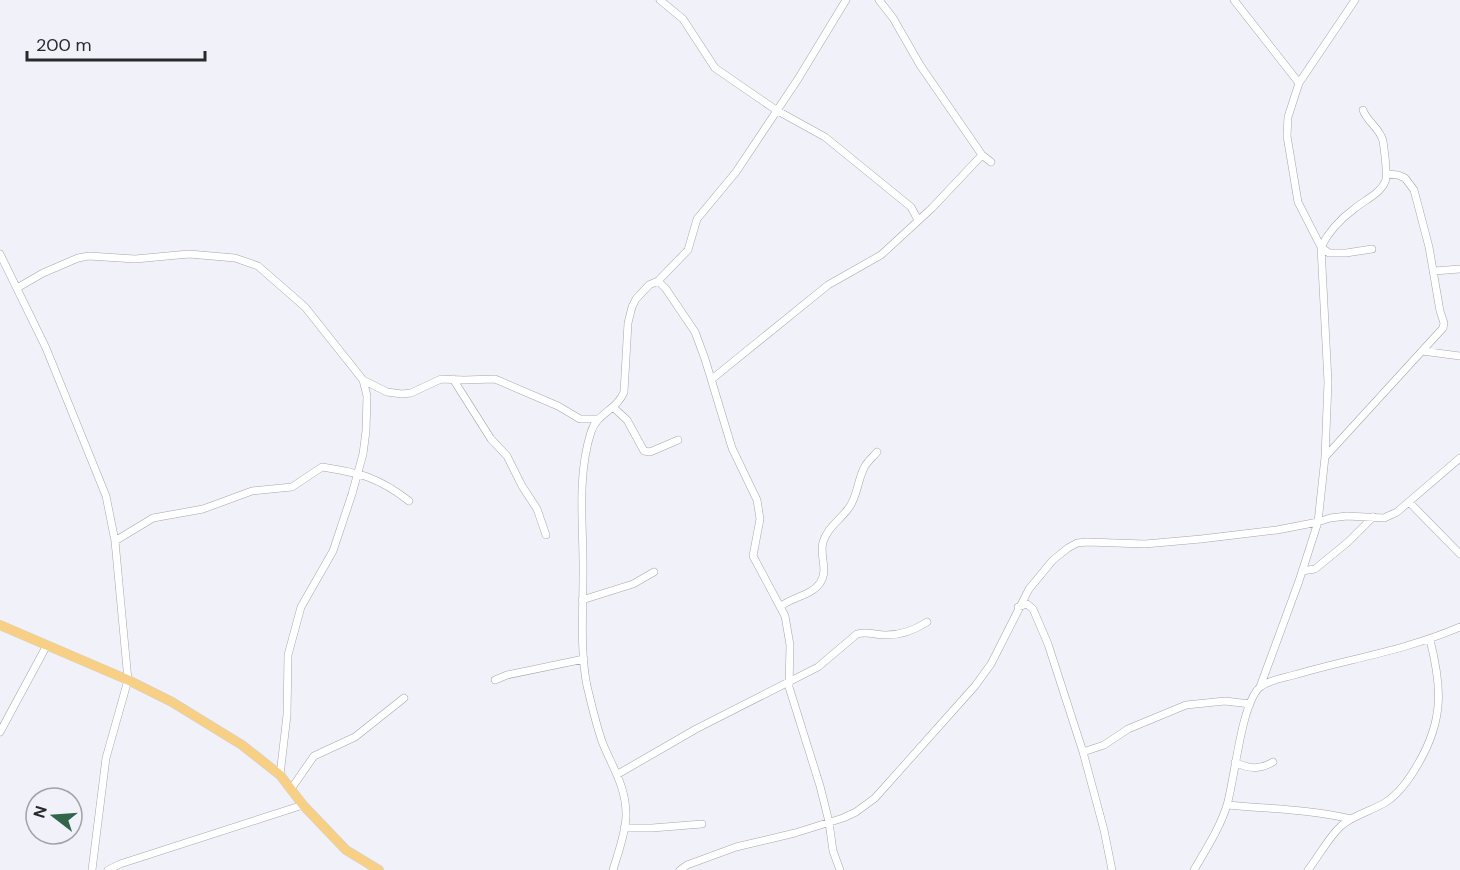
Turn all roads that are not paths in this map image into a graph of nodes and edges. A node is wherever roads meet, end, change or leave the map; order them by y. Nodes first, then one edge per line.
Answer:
1 (660, 0) edge
2 (846, 0) edge
3 (879, 0) edge
4 (1234, 0) edge
5 (1355, 0) edge
6 (1299, 83) junction
7 (776, 110) junction
8 (1363, 110) dead end
9 (982, 155) junction
10 (991, 162) dead end
11 (1387, 174) junction
12 (918, 220) junction
13 (1321, 247) junction
14 (1372, 249) dead end
15 (0, 254) edge
16 (1460, 269) edge
17 (1434, 271) junction
18 (657, 281) junction
19 (17, 288) junction
20 (1422, 351) junction
21 (1460, 356) edge
22 (453, 379) junction
23 (712, 379) junction
24 (363, 380) junction
25 (614, 408) junction
26 (597, 419) junction
27 (678, 440) dead end
28 (877, 452) dead end
29 (1325, 457) junction
30 (1460, 458) edge
31 (358, 472) junction
32 (409, 501) dead end
33 (1409, 502) junction
34 (1373, 517) junction
35 (1318, 522) junction
36 (546, 535) dead end
37 (115, 541) junction
38 (1460, 554) edge
39 (1302, 571) junction
40 (654, 572) dead end
41 (582, 600) junction
42 (781, 606) junction
43 (1018, 607) junction
44 (927, 622) dead end
45 (0, 625) edge
46 (1460, 627) edge
47 (1430, 640) junction
48 (47, 645) junction
49 (584, 659) junction
50 (128, 680) junction
51 (495, 680) dead end
52 (789, 681) junction
53 (1260, 687) junction
54 (404, 698) dead end
55 (1250, 704) junction
56 (0, 732) edge
57 (1083, 752) junction
58 (1235, 762) junction
59 (1273, 762) dead end
60 (618, 774) junction
61 (280, 775) junction
62 (291, 789) junction
63 (303, 805) junction
64 (1227, 805) junction
65 (1351, 819) junction
66 (830, 822) junction
67 (702, 824) dead end
68 (624, 828) junction
69 (92, 870) edge
70 (108, 870) edge
71 (379, 870) edge
72 (613, 870) edge
73 (680, 870) edge
74 (840, 870) edge
75 (1112, 870) edge
76 (1194, 870) edge
77 (1308, 870) edge

1 - 7 street
2 - 7 street
3 - 9 street
4 - 6 street
5 - 6 street
6 - 13 street
7 - 12 street
7 - 18 street
8 - 11 street
9 - 10 street
9 - 12 street
11 - 13 street
11 - 17 street
12 - 23 street
13 - 14 street
13 - 29 street
15 - 19 street
16 - 17 street
17 - 20 street
18 - 23 street
18 - 25 street
19 - 24 street
19 - 37 street
20 - 21 street
20 - 29 street
22 - 24 street
22 - 26 street
22 - 36 street
23 - 42 street
24 - 31 street
25 - 26 street
25 - 27 street
26 - 41 street
28 - 42 street
29 - 35 street
30 - 33 street
31 - 32 street
31 - 37 street
31 - 61 street
33 - 34 street
33 - 38 street
34 - 35 street
34 - 39 street
35 - 39 street
35 - 43 street
37 - 50 street
39 - 53 street
40 - 41 street
41 - 49 street
42 - 52 street
43 - 57 street
43 - 66 street
44 - 52 street
45 - 48 main road
46 - 47 street
47 - 53 street
47 - 65 street
48 - 50 main road
48 - 56 street
49 - 51 street
49 - 60 street
50 - 61 main road
50 - 69 street
52 - 60 street
52 - 66 street
53 - 55 street
54 - 62 street
55 - 57 street
55 - 58 street
57 - 75 street
58 - 59 street
58 - 64 street
60 - 68 street
61 - 62 main road
62 - 63 main road
63 - 70 street
63 - 71 main road
64 - 65 street
64 - 76 street
65 - 77 street
66 - 73 street
66 - 74 street
67 - 68 street
68 - 72 street

